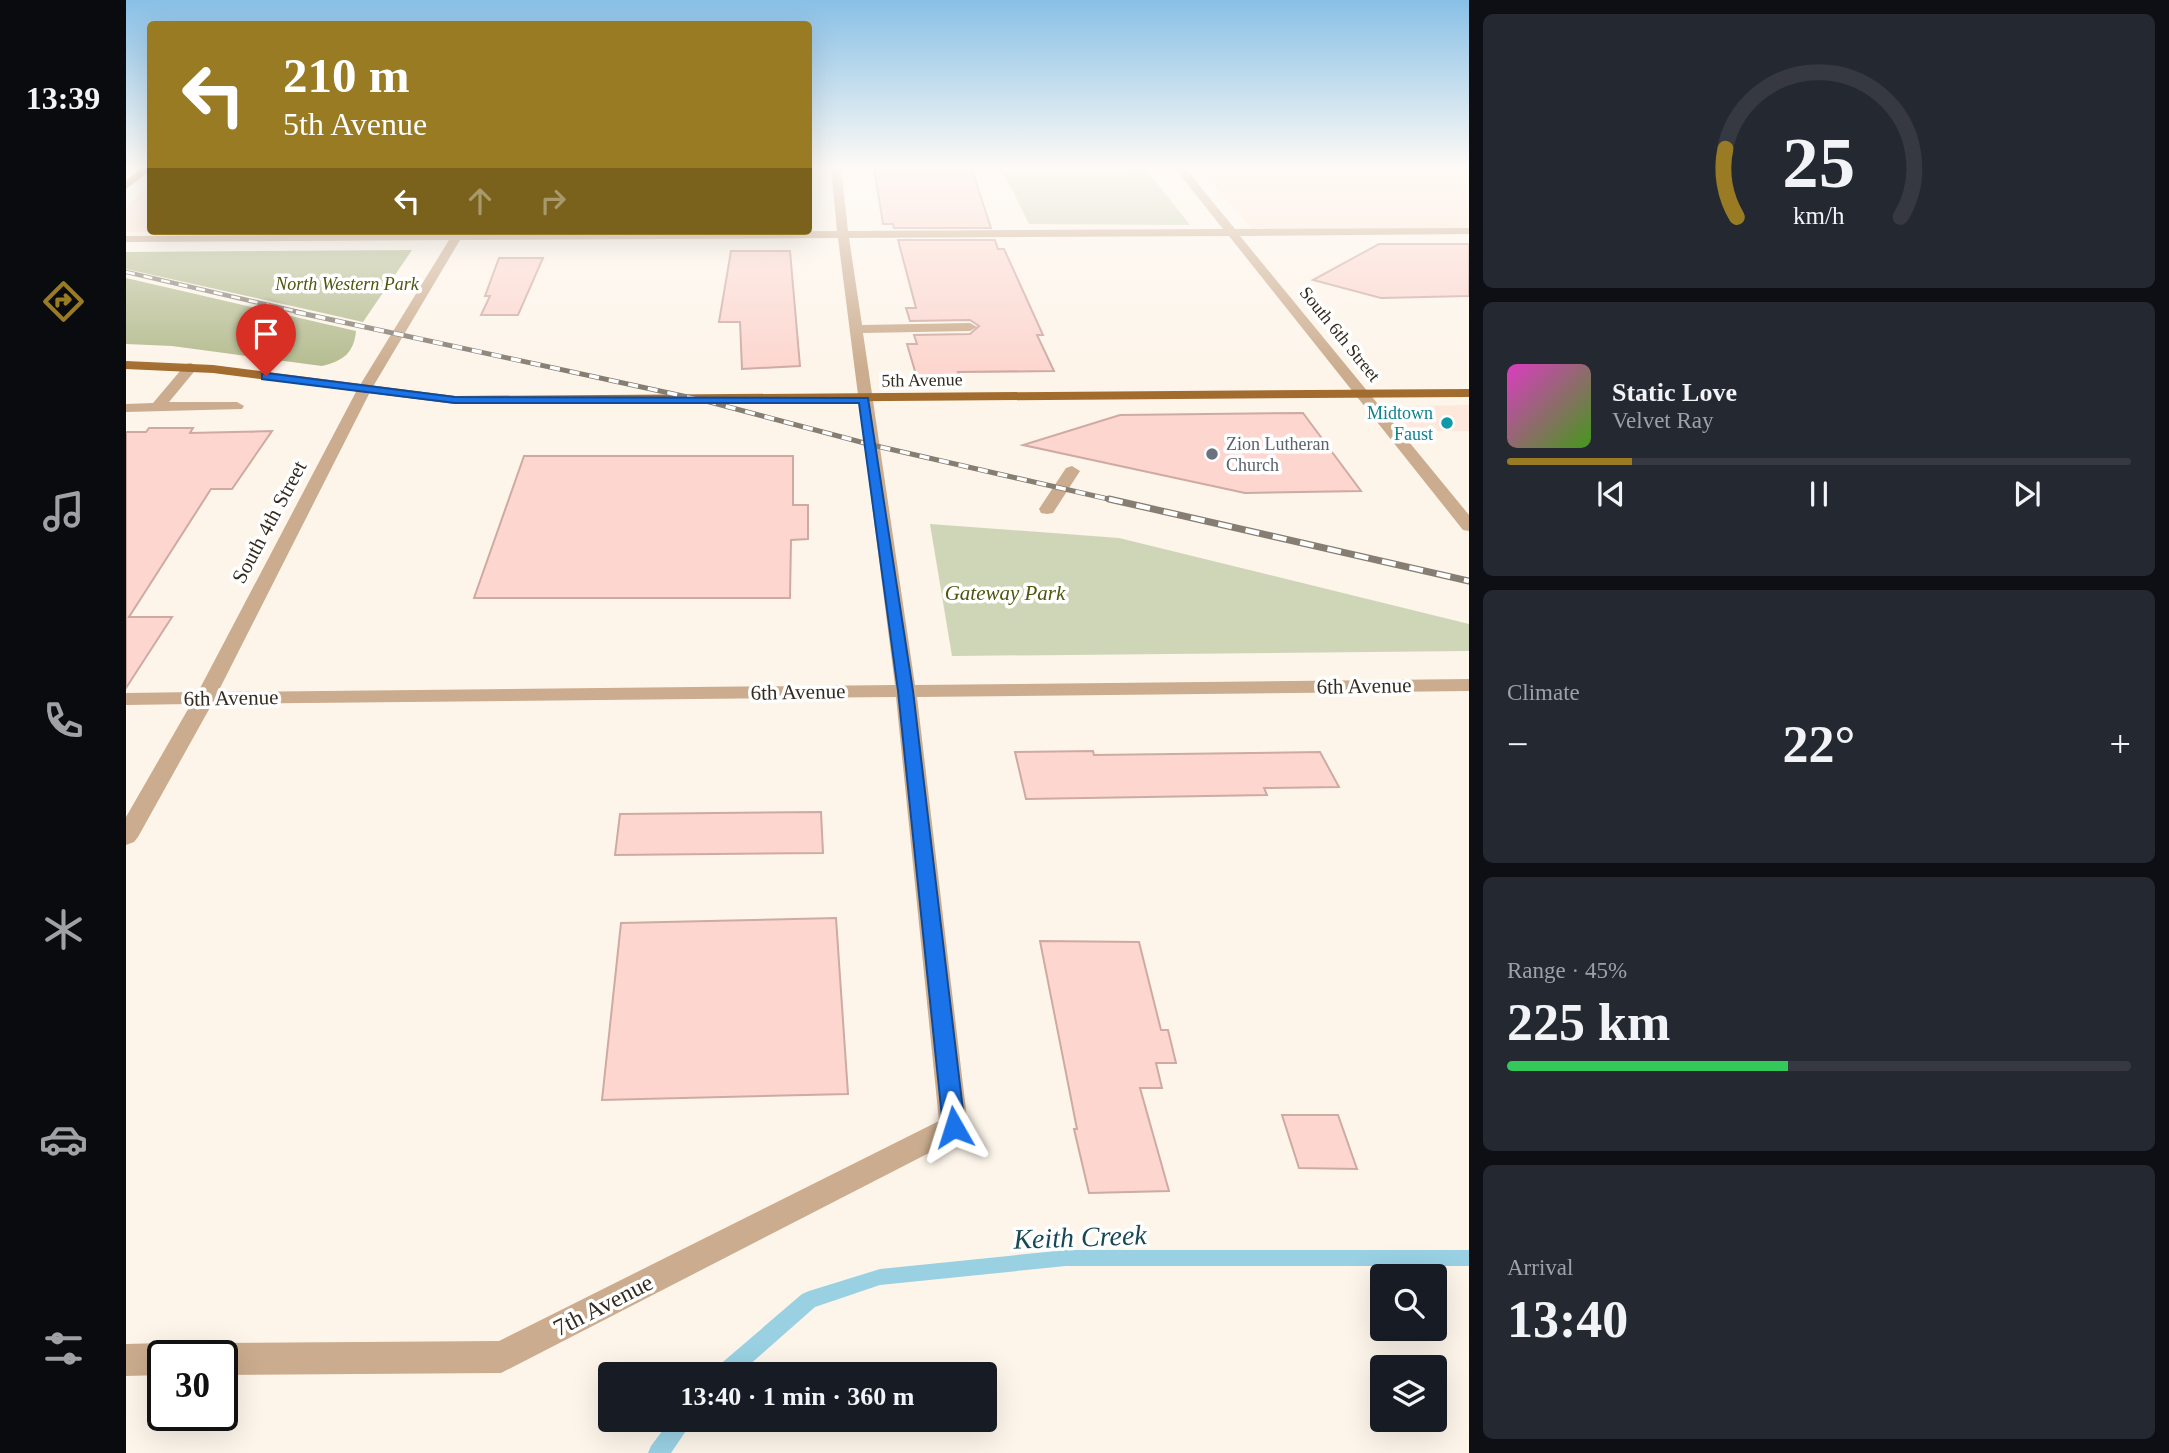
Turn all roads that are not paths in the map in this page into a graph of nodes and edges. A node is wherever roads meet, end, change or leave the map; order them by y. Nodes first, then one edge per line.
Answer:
1 (842, 234) edge
2 (392, 235) edge
3 (457, 235) edge
4 (1234, 235) edge
5 (126, 239) edge
6 (970, 327) dead end
7 (855, 329) junction
8 (126, 365) edge
9 (191, 367) junction
10 (364, 390) junction
11 (1363, 393) junction
12 (1469, 393) edge
13 (864, 400) junction
14 (157, 407) junction
15 (237, 407) dead end
16 (126, 408) edge
17 (1072, 471) dead end
18 (1047, 509) dead end
19 (1469, 526) edge
20 (1469, 685) edge
21 (906, 691) junction
22 (205, 698) junction
23 (126, 699) edge
24 (126, 837) edge
25 (147, 1359) edge
26 (238, 1359) edge
27 (126, 1360) edge

1 - 7 street
2 - 5 street
3 - 10 street, South 4th Street
4 - 11 street, South 6th Street
6 - 7 street
7 - 13 street
8 - 9 main road, 5th Avenue
9 - 10 main road, 5th Avenue
9 - 14 street
10 - 13 main road, 5th Avenue
10 - 22 street, South 4th Street
11 - 12 main road, 5th Avenue
11 - 13 main road, 5th Avenue
11 - 19 street, South 6th Street
13 - 21 street
14 - 15 street
14 - 16 street
17 - 18 street
20 - 21 street, 6th Avenue
21 - 22 street, 6th Avenue
21 - 26 street, 7th Avenue
22 - 23 street, 6th Avenue
22 - 24 street, South 4th Street
25 - 27 street

